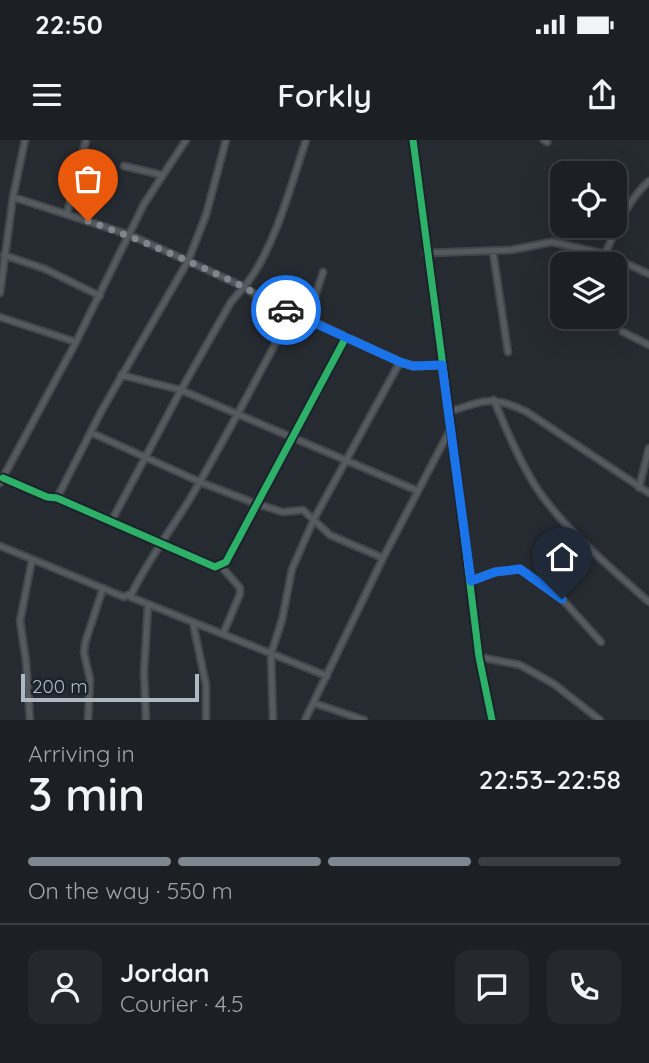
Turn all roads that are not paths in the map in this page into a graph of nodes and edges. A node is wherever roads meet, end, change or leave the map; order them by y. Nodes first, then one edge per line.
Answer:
1 (25, 140) edge
2 (86, 140) edge
3 (186, 140) edge
4 (226, 140) edge
5 (306, 140) edge
6 (413, 140) edge
7 (124, 166) dead end
8 (162, 175) junction
9 (649, 181) edge
10 (13, 197) junction
11 (67, 214) junction
12 (130, 235) junction
13 (3, 243) edge
14 (494, 252) junction
15 (596, 252) edge
16 (606, 252) edge
17 (426, 253) junction
18 (5, 256) junction
19 (188, 261) junction
20 (627, 264) edge
21 (323, 272) dead end
22 (649, 274) edge
23 (244, 287) junction
24 (0, 293) edge
25 (100, 296) junction
26 (292, 312) junction
27 (0, 317) edge
28 (308, 319) junction
29 (623, 332) dead end
30 (346, 337) junction
31 (76, 342) junction
32 (649, 345) edge
33 (508, 352) dead end
34 (400, 362) junction
35 (442, 365) junction
36 (121, 376) junction
37 (181, 390) junction
38 (494, 400) junction
39 (449, 412) junction
40 (238, 414) junction
41 (451, 428) junction
42 (92, 433) junction
43 (293, 437) junction
44 (649, 448) edge
45 (147, 458) junction
46 (347, 459) junction
47 (1, 481) edge
48 (200, 482) junction
49 (639, 488) junction
50 (418, 491) junction
51 (649, 493) edge
52 (57, 498) junction
53 (257, 504) junction
54 (314, 519) junction
55 (111, 522) junction
56 (162, 543) junction
57 (0, 547) edge
58 (383, 558) junction
59 (32, 560) junction
60 (221, 566) junction
61 (471, 581) junction
62 (103, 588) junction
63 (128, 597) junction
64 (649, 602) edge
65 (148, 604) junction
66 (193, 623) junction
67 (223, 634) junction
68 (601, 642) dead end
69 (271, 654) junction
70 (479, 657) junction
71 (327, 676) junction
72 (314, 703) junction
73 (30, 720) edge
74 (88, 720) edge
75 (146, 720) edge
76 (206, 720) edge
77 (273, 720) edge
78 (306, 720) edge
79 (364, 720) edge
80 (492, 720) edge
81 (600, 720) edge

1 - 10 street
2 - 11 street
3 - 8 street
4 - 19 street
5 - 23 street
6 - 17 street
7 - 8 street
8 - 12 street
9 - 16 street
10 - 11 street
10 - 13 street
11 - 12 street
12 - 19 street
12 - 25 street
13 - 18 street
14 - 15 street
14 - 17 street
14 - 33 street
17 - 35 street
18 - 24 street
18 - 25 street
19 - 23 street
19 - 36 street
20 - 22 street
21 - 28 street
23 - 26 street
23 - 37 street
25 - 31 street
26 - 28 street
26 - 40 street
27 - 31 street
28 - 30 street
29 - 32 street
30 - 34 street
30 - 43 street
31 - 47 street
34 - 35 street
34 - 46 street
35 - 39 street
36 - 37 street
36 - 42 street
37 - 40 street
37 - 45 street
38 - 39 street
38 - 49 street
38 - 64 street
39 - 41 street
40 - 43 street
40 - 48 street
41 - 50 street
41 - 61 street
42 - 45 street
42 - 52 street
43 - 46 street
43 - 53 street
44 - 49 street
45 - 48 street
45 - 55 street
46 - 50 street
46 - 54 street
47 - 52 street
48 - 53 street
48 - 56 street
49 - 51 street
50 - 58 street
52 - 55 street
53 - 54 street
53 - 60 street
54 - 58 street
54 - 69 street
55 - 56 street
56 - 60 street
56 - 63 street
57 - 59 street
58 - 71 street
59 - 62 street
59 - 73 street
60 - 67 street
61 - 68 street
61 - 70 street
62 - 63 street
62 - 74 street
63 - 65 street
65 - 66 street
65 - 75 street
66 - 67 street
66 - 76 street
67 - 69 street
69 - 71 street
69 - 77 street
70 - 80 street
70 - 81 street
71 - 72 street
72 - 78 street
72 - 79 street

